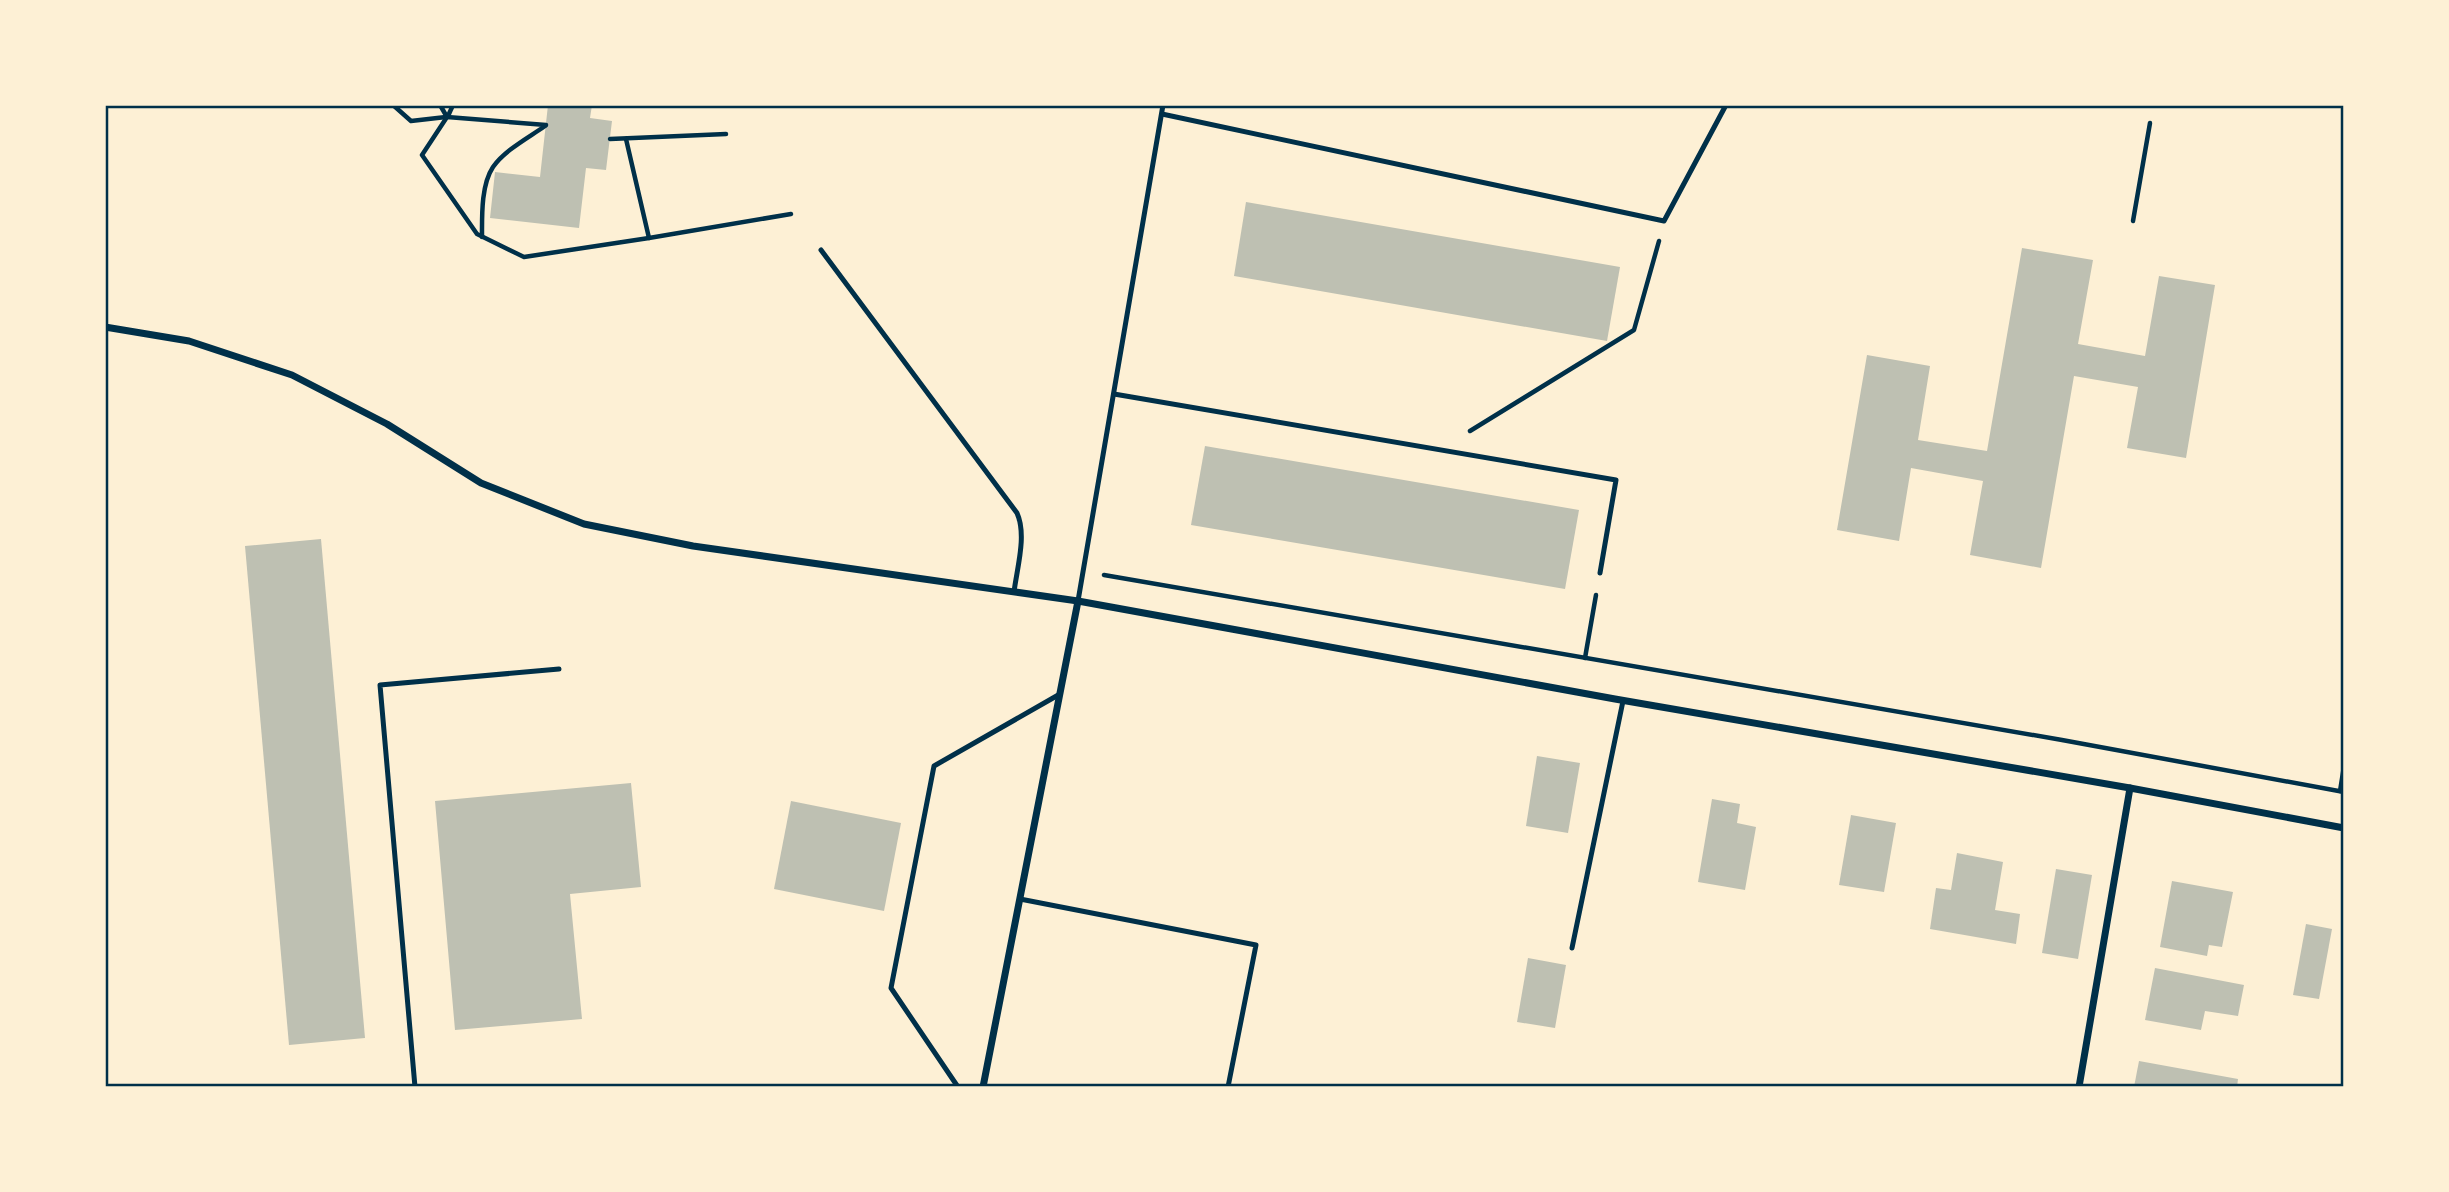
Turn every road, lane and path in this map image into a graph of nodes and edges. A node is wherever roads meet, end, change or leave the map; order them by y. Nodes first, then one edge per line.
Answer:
1 (393, 105) edge
2 (440, 105) edge
3 (453, 105) edge
4 (1163, 105) edge
5 (1726, 105) edge
6 (1162, 114) junction
7 (447, 117) junction
8 (2150, 124) dead end
9 (726, 134) dead end
10 (610, 139) dead end
11 (626, 139) junction
12 (791, 214) dead end
13 (1664, 221) junction
14 (2133, 221) dead end
15 (482, 237) junction
16 (649, 239) junction
17 (821, 250) dead end
18 (105, 327) edge
19 (1114, 394) junction
20 (1440, 450) junction
21 (1083, 572) junction
22 (1600, 573) joint
23 (1014, 592) junction
24 (1079, 601) junction
25 (1585, 658) junction
26 (559, 669) dead end
27 (1060, 694) junction
28 (1623, 701) junction
29 (2344, 766) edge
30 (2130, 788) junction
31 (2342, 791) edge
32 (2344, 828) edge
33 (1020, 899) junction
34 (1572, 948) dead end
35 (415, 1087) edge
36 (958, 1087) edge
37 (983, 1087) edge
38 (1228, 1087) edge
39 (2079, 1087) edge

1 - 7 path
2 - 7 path
3 - 7 path
4 - 6 lane
5 - 13 lane
6 - 13 lane
6 - 19 lane
7 - 15 path
7 - 15 path
8 - 14 path
9 - 11 path
10 - 11 path
11 - 16 path
12 - 16 path
13 - 20 path
15 - 16 path
17 - 23 lane
18 - 23 street
19 - 20 lane
19 - 21 lane
20 - 22 lane
21 - 24 lane
21 - 25 path
22 - 25 path
23 - 24 street
24 - 27 street
24 - 28 street
25 - 31 path
26 - 35 lane
27 - 33 street
27 - 36 lane
28 - 30 street
28 - 34 lane
29 - 31 path
30 - 32 street
30 - 39 street
33 - 37 street
33 - 38 lane

